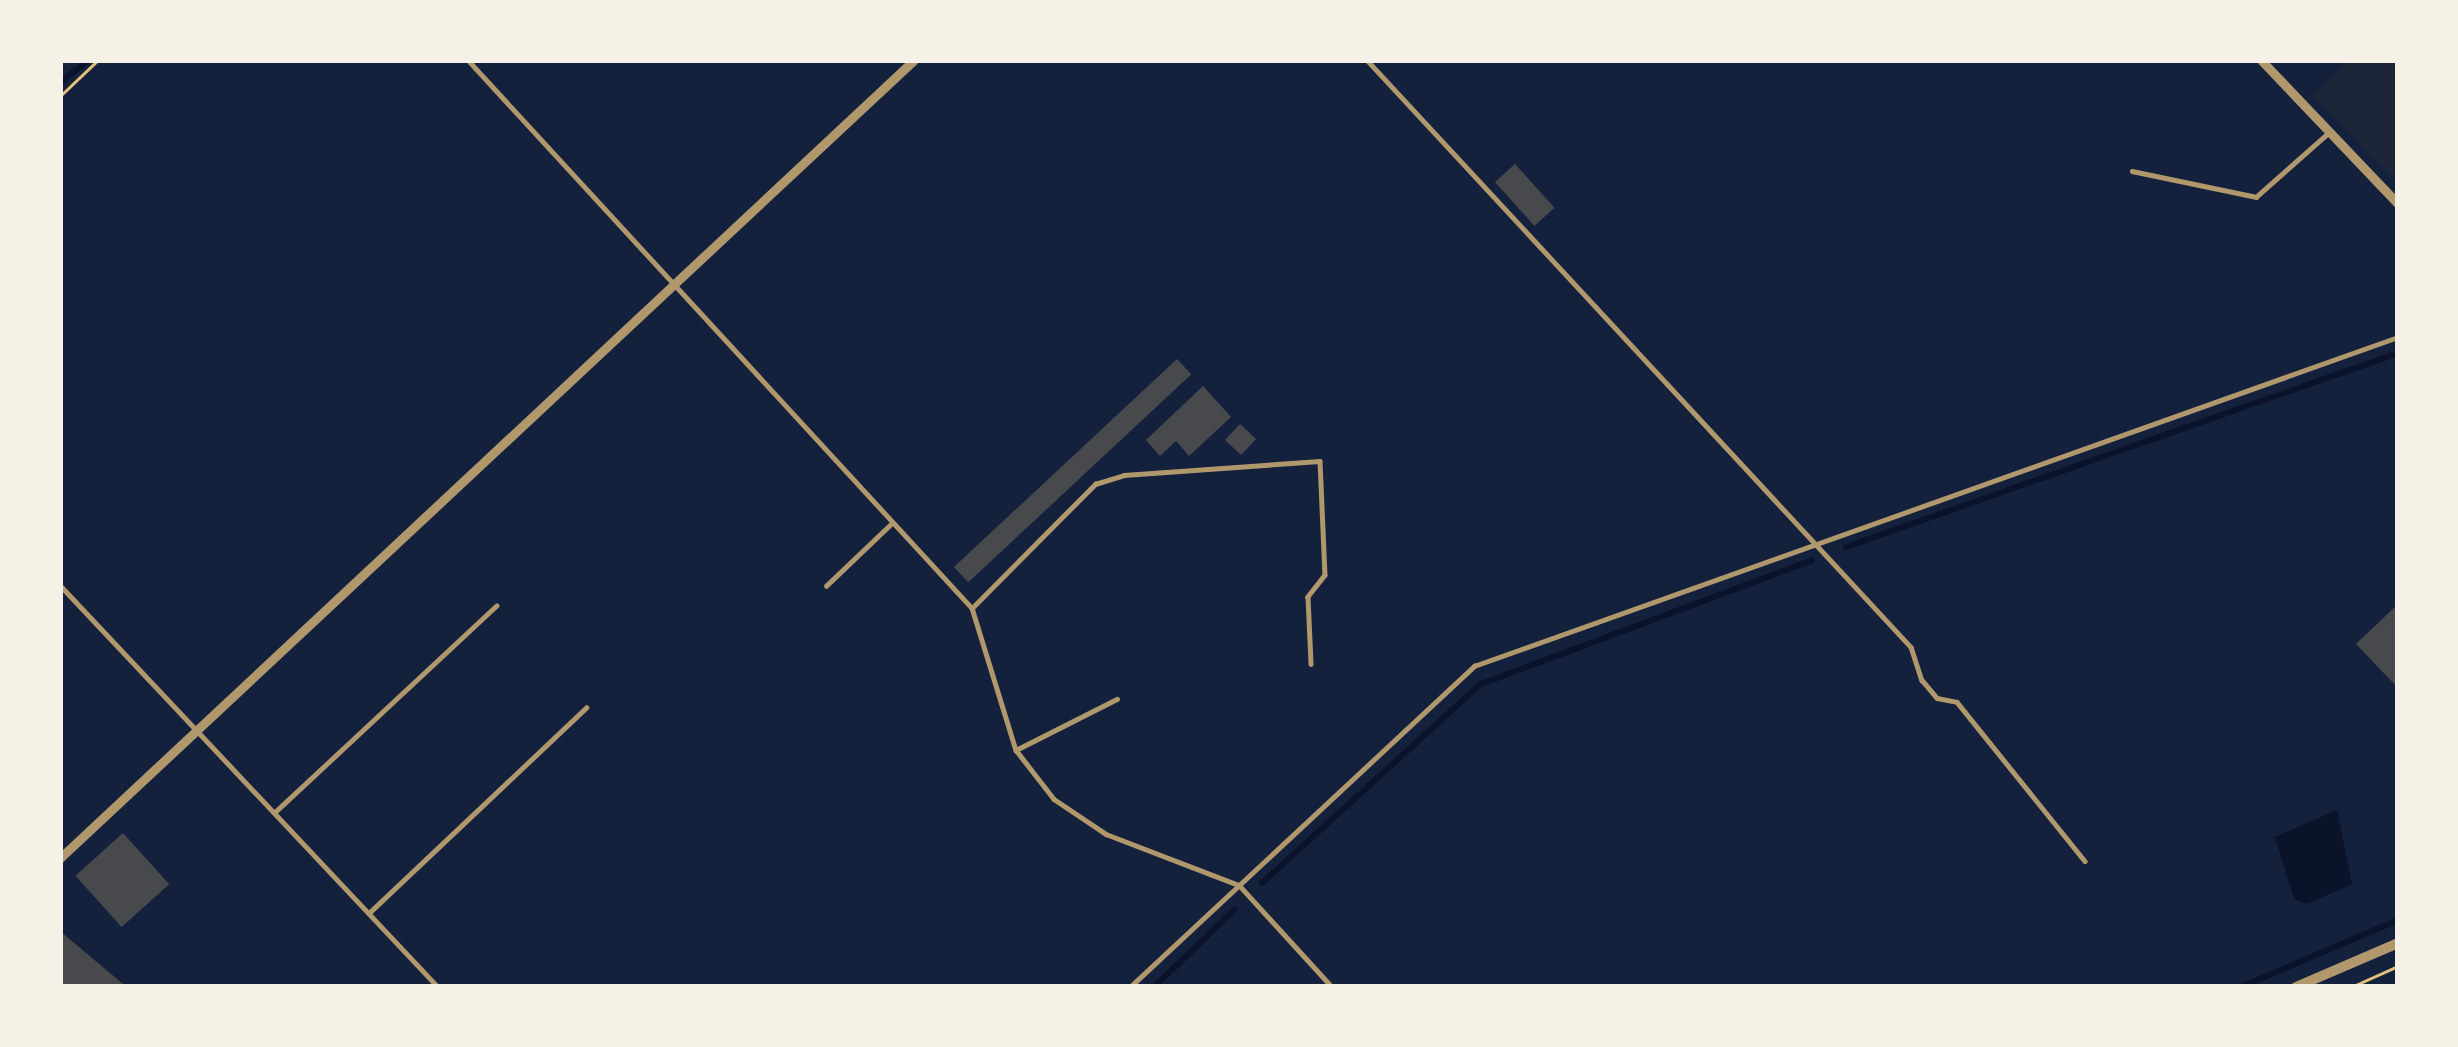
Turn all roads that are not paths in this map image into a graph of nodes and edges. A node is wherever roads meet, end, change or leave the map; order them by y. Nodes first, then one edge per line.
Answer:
1 (468, 60) edge
2 (914, 60) edge
3 (1367, 60) edge
4 (2261, 60) edge
5 (2331, 130) junction
6 (2132, 171) dead end
7 (2398, 203) edge
8 (676, 280) junction
9 (2398, 337) edge
10 (892, 523) junction
11 (1816, 549) junction
12 (60, 585) edge
13 (826, 586) dead end
14 (496, 606) dead end
15 (972, 608) junction
16 (1312, 664) dead end
17 (1117, 699) dead end
18 (586, 708) dead end
19 (196, 732) junction
20 (1016, 750) junction
21 (274, 813) junction
22 (60, 858) edge
23 (2084, 861) dead end
24 (1239, 885) junction
25 (369, 913) junction
26 (2398, 943) edge
27 (438, 987) edge
28 (1130, 987) edge
29 (1332, 987) edge
30 (2296, 987) edge

1 - 8 lane
2 - 8 street
3 - 11 lane
4 - 5 street
5 - 6 lane
5 - 7 street
8 - 10 lane
8 - 19 street
9 - 11 lane
10 - 13 lane
10 - 15 lane
11 - 23 lane
11 - 24 lane
12 - 19 lane
14 - 21 lane
15 - 16 lane
15 - 20 lane
17 - 20 lane
18 - 25 lane
19 - 21 lane
19 - 22 street
20 - 24 lane
21 - 25 lane
24 - 28 lane
24 - 29 lane
25 - 27 lane
26 - 30 street

